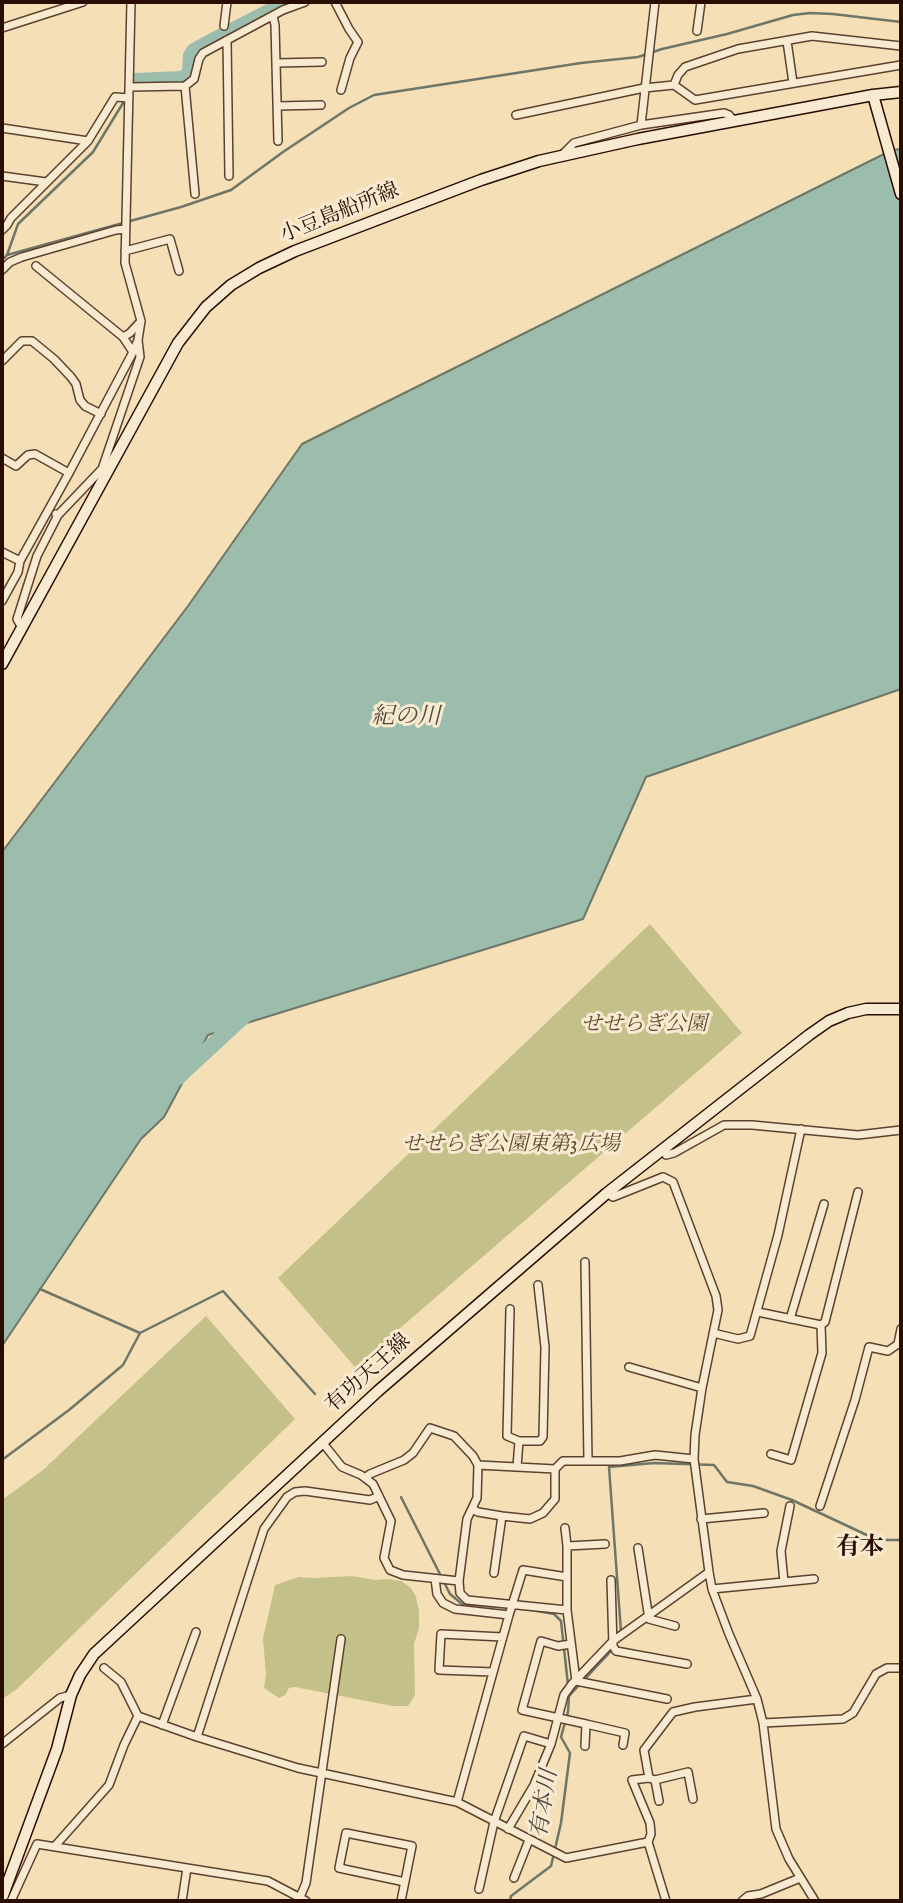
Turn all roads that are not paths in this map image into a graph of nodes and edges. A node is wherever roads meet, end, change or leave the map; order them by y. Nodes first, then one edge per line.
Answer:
1 (83, 2) edge
2 (131, 2) edge
3 (227, 2) edge
4 (305, 2) edge
5 (335, 2) edge
6 (656, 2) edge
7 (701, 2) edge
8 (273, 16) junction
9 (224, 26) dead end
10 (2, 28) edge
11 (697, 30) dead end
12 (227, 40) junction
13 (787, 41) junction
14 (901, 46) edge
15 (322, 62) dead end
16 (276, 63) junction
17 (901, 65) edge
18 (793, 83) junction
19 (674, 85) junction
20 (186, 86) junction
21 (130, 87) junction
22 (644, 88) junction
23 (341, 90) dead end
24 (901, 92) edge
25 (873, 95) junction
26 (129, 98) junction
27 (321, 105) dead end
28 (278, 106) junction
29 (516, 115) dead end
30 (734, 121) junction
31 (641, 125) junction
32 (2, 128) edge
33 (88, 141) junction
34 (278, 141) dead end
35 (561, 156) junction
36 (2, 176) edge
37 (229, 176) dead end
38 (46, 182) junction
39 (195, 194) dead end
40 (901, 194) edge
41 (125, 228) junction
42 (2, 229) edge
43 (125, 251) junction
44 (36, 266) dead end
45 (2, 270) edge
46 (179, 271) dead end
47 (141, 321) junction
48 (123, 337) junction
49 (138, 340) junction
50 (133, 352) junction
51 (2, 361) edge
52 (101, 414) junction
53 (2, 458) edge
54 (105, 471) junction
55 (69, 473) junction
56 (49, 510) junction
57 (58, 515) junction
58 (2, 552) edge
59 (20, 561) junction
60 (2, 601) edge
61 (22, 628) junction
62 (2, 664) edge
63 (901, 1009) edge
64 (801, 1129) junction
65 (901, 1130) edge
66 (666, 1155) dead end
67 (859, 1192) dead end
68 (607, 1193) junction
69 (824, 1204) dead end
70 (585, 1262) dead end
71 (538, 1285) dead end
72 (510, 1309) dead end
73 (758, 1312) junction
74 (790, 1319) junction
75 (821, 1325) junction
76 (901, 1329) edge
77 (713, 1333) junction
78 (900, 1344) edge
79 (629, 1367) dead end
80 (702, 1388) junction
81 (519, 1441) junction
82 (322, 1442) junction
83 (771, 1454) dead end
84 (588, 1461) junction
85 (695, 1463) junction
86 (478, 1465) junction
87 (517, 1467) junction
88 (555, 1469) junction
89 (365, 1478) junction
90 (379, 1496) junction
91 (790, 1506) dead end
92 (820, 1506) dead end
93 (472, 1509) junction
94 (764, 1513) dead end
95 (502, 1517) junction
96 (701, 1519) junction
97 (565, 1528) dead end
98 (605, 1544) dead end
99 (567, 1546) junction
100 (638, 1548) dead end
101 (709, 1572) junction
102 (494, 1573) dead end
103 (567, 1577) junction
104 (436, 1579) junction
105 (814, 1579) dead end
106 (611, 1580) dead end
107 (455, 1581) junction
108 (784, 1582) junction
109 (712, 1589) junction
110 (511, 1609) junction
111 (567, 1610) junction
112 (647, 1615) junction
113 (675, 1626) dead end
114 (196, 1632) dead end
115 (503, 1637) junction
116 (341, 1639) dead end
117 (616, 1642) junction
118 (565, 1645) junction
119 (687, 1664) dead end
120 (104, 1668) dead end
121 (901, 1668) edge
122 (493, 1672) junction
123 (578, 1682) junction
124 (71, 1695) junction
125 (667, 1699) dead end
126 (757, 1699) junction
127 (138, 1716) junction
128 (563, 1719) junction
129 (763, 1723) junction
130 (586, 1724) junction
131 (162, 1725) junction
132 (197, 1737) junction
133 (2, 1744) edge
134 (551, 1744) junction
135 (623, 1745) dead end
136 (585, 1746) dead end
137 (321, 1773) junction
138 (652, 1779) junction
139 (693, 1799) dead end
140 (659, 1801) dead end
141 (457, 1802) junction
142 (494, 1822) junction
143 (508, 1829) junction
144 (529, 1840) junction
145 (648, 1842) junction
146 (55, 1846) junction
147 (187, 1868) junction
148 (514, 1878) dead end
149 (800, 1878) junction
150 (405, 1882) junction
151 (479, 1889) dead end
152 (2, 1898) edge
153 (303, 1899) edge
154 (11, 1901) edge
155 (181, 1901) edge
156 (401, 1901) edge
157 (666, 1901) edge
158 (742, 1901) edge
159 (815, 1901) edge

1 - 10 street
2 - 21 street
3 - 9 street
4 - 8 street
5 - 23 street
6 - 22 street
7 - 11 street
8 - 12 street
8 - 16 street
12 - 20 street
12 - 37 street
13 - 14 street
13 - 18 street
13 - 19 street
15 - 16 street
16 - 28 street
17 - 18 street
18 - 19 street
19 - 22 street
20 - 21 street
20 - 39 street
21 - 26 street
22 - 29 street
22 - 31 street
24 - 25 main road, 小豆島船所線
25 - 30 main road, 小豆島船所線
25 - 40 main road
26 - 33 street
26 - 41 street
27 - 28 street
28 - 34 street
30 - 31 street
30 - 35 main road, 小豆島船所線
31 - 35 street
32 - 33 street
33 - 38 street
35 - 54 main road, 小豆島船所線
36 - 38 street
38 - 42 street
41 - 43 street
41 - 45 street
43 - 46 street
43 - 47 street
44 - 48 street
47 - 48 street
47 - 49 street
48 - 50 street
49 - 50 street
49 - 54 street
50 - 52 street
51 - 52 street
52 - 55 street
53 - 55 street
54 - 57 street
54 - 61 main road, 小豆島船所線
55 - 56 street
56 - 57 street
56 - 59 street
57 - 61 street
58 - 59 street
59 - 60 street
61 - 62 main road, 小豆島船所線
63 - 68 main road, 有功天王線
64 - 65 street
64 - 66 street
64 - 73 street
67 - 75 street
68 - 77 street
68 - 82 main road, 有功天王線
69 - 74 street
70 - 84 street
71 - 81 street
72 - 81 street
73 - 74 street
73 - 77 street
74 - 75 street
75 - 83 street
76 - 78 street
77 - 80 street
78 - 92 street
79 - 80 street
80 - 85 street
81 - 87 street
82 - 89 street
82 - 124 main road, 有功天王線
84 - 85 street
84 - 88 street
85 - 96 street
86 - 87 street
86 - 89 street
86 - 93 street
87 - 88 street
88 - 95 street
89 - 90 street
90 - 104 street
90 - 132 street
91 - 108 street
93 - 95 street
93 - 107 street
94 - 96 street
95 - 102 street
96 - 101 street
97 - 99 street
98 - 99 street
99 - 103 street
100 - 112 street
101 - 109 street
101 - 112 street
103 - 110 street
103 - 111 street
104 - 107 street
104 - 110 street
105 - 108 street
106 - 117 street
107 - 110 street
108 - 109 street
109 - 126 street
110 - 111 street
110 - 115 street
111 - 118 street
112 - 113 street
112 - 117 street
114 - 131 street
115 - 122 street
115 - 122 street
116 - 137 street
117 - 119 street
117 - 123 street
118 - 123 street
118 - 128 street
120 - 127 street
121 - 129 street
122 - 141 street
123 - 125 street
123 - 128 street
124 - 133 street
124 - 152 main road, 有功天王線
126 - 129 street
126 - 138 street
127 - 131 street
127 - 146 street
128 - 130 street
128 - 134 street
129 - 149 street
130 - 135 street
130 - 136 street
131 - 132 street
132 - 137 street
134 - 142 street
134 - 143 street
137 - 141 street
137 - 153 street
138 - 139 street
138 - 140 street
138 - 145 street
141 - 142 street
142 - 143 street
142 - 151 street
143 - 144 street
144 - 145 street
144 - 148 street
145 - 157 street
146 - 147 street
146 - 154 street
147 - 153 street
147 - 155 street
149 - 158 street
149 - 159 street
150 - 150 street
150 - 156 street

